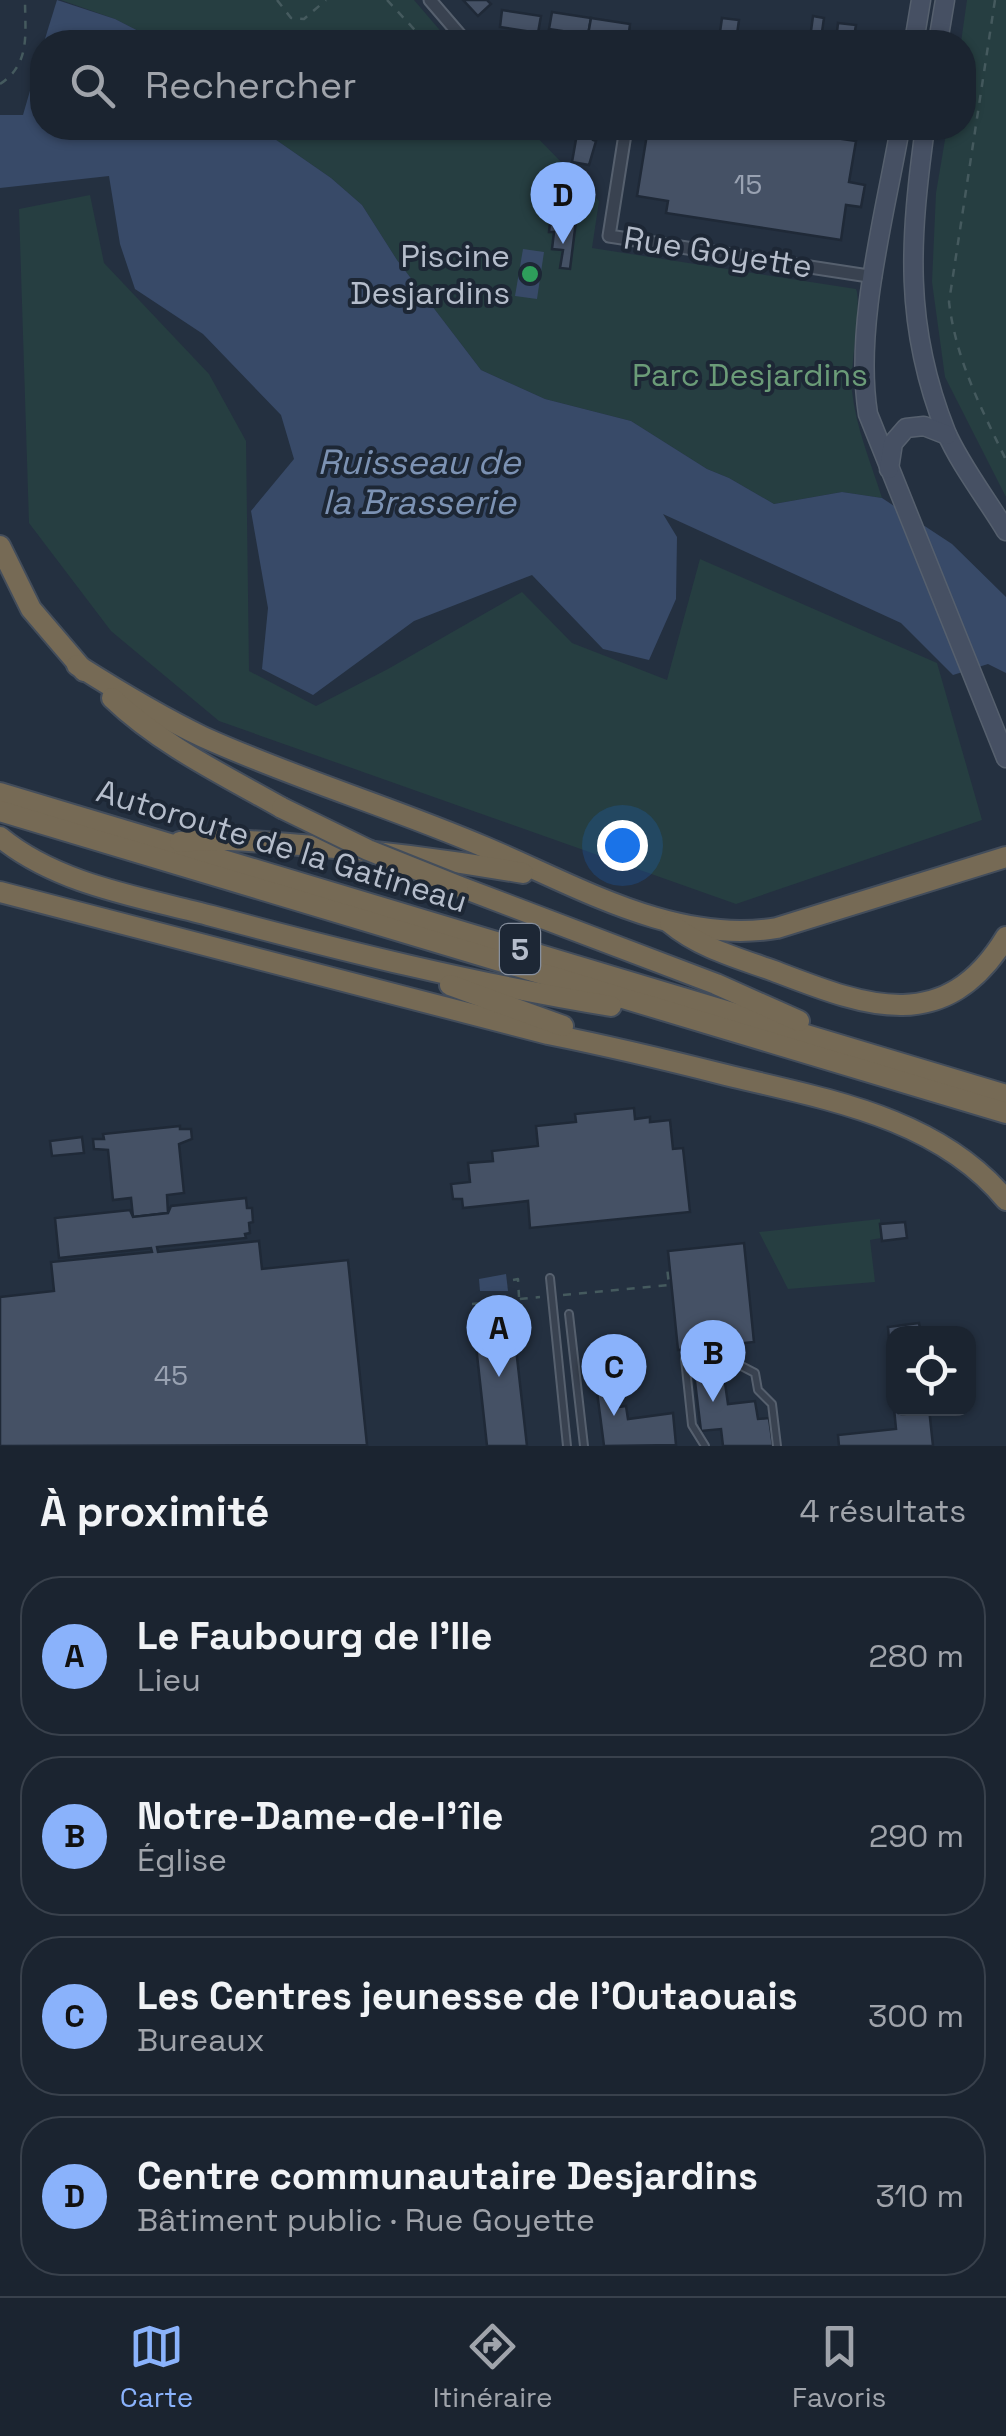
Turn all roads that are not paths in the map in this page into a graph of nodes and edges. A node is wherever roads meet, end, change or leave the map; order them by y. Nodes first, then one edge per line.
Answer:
1 (430, 0) edge
2 (920, 0) edge
3 (945, 0) edge
4 (456, 30) edge
5 (916, 30) edge
6 (940, 30) edge
7 (624, 140) edge
8 (898, 140) edge
9 (924, 140) edge
10 (875, 276) junction
11 (948, 434) junction
12 (888, 471) junction
13 (1006, 531) edge
14 (0, 546) edge
15 (77, 665) junction
16 (1006, 758) edge
17 (0, 793) edge
18 (0, 811) edge
19 (0, 837) edge
20 (168, 843) junction
21 (1006, 857) edge
22 (550, 878) junction
23 (0, 892) edge
24 (670, 923) junction
25 (1006, 937) edge
26 (392, 964) junction
27 (694, 1020) junction
28 (628, 1050) junction
29 (873, 1055) junction
30 (1006, 1094) edge
31 (1006, 1113) edge
32 (1006, 1200) edge
33 (550, 1278) dead end
34 (569, 1314) dead end
35 (567, 1446) edge
36 (584, 1446) edge
37 (704, 1446) edge
38 (776, 1446) edge

1 - 4 street
2 - 5 main road
3 - 6 main road
7 - 10 street, Rue Goyette
8 - 10 main road
9 - 11 main road
10 - 12 main road
11 - 12 main road
11 - 13 main road
12 - 16 main road
14 - 15 highway
15 - 22 highway
15 - 29 highway, bridge
17 - 20 highway, Autoroute de la Gatineau / 5
18 - 27 highway, Autoroute de la Gatineau / 5
19 - 26 highway
20 - 22 highway
20 - 29 highway, Autoroute de la Gatineau / 5
21 - 24 highway
22 - 24 highway
23 - 28 highway
24 - 25 highway
26 - 27 highway
26 - 28 highway
27 - 31 highway, Autoroute de la Gatineau / 5
28 - 32 highway
29 - 30 highway, Autoroute de la Gatineau / 5
33 - 35 lane
34 - 36 lane
37 - 38 lane

